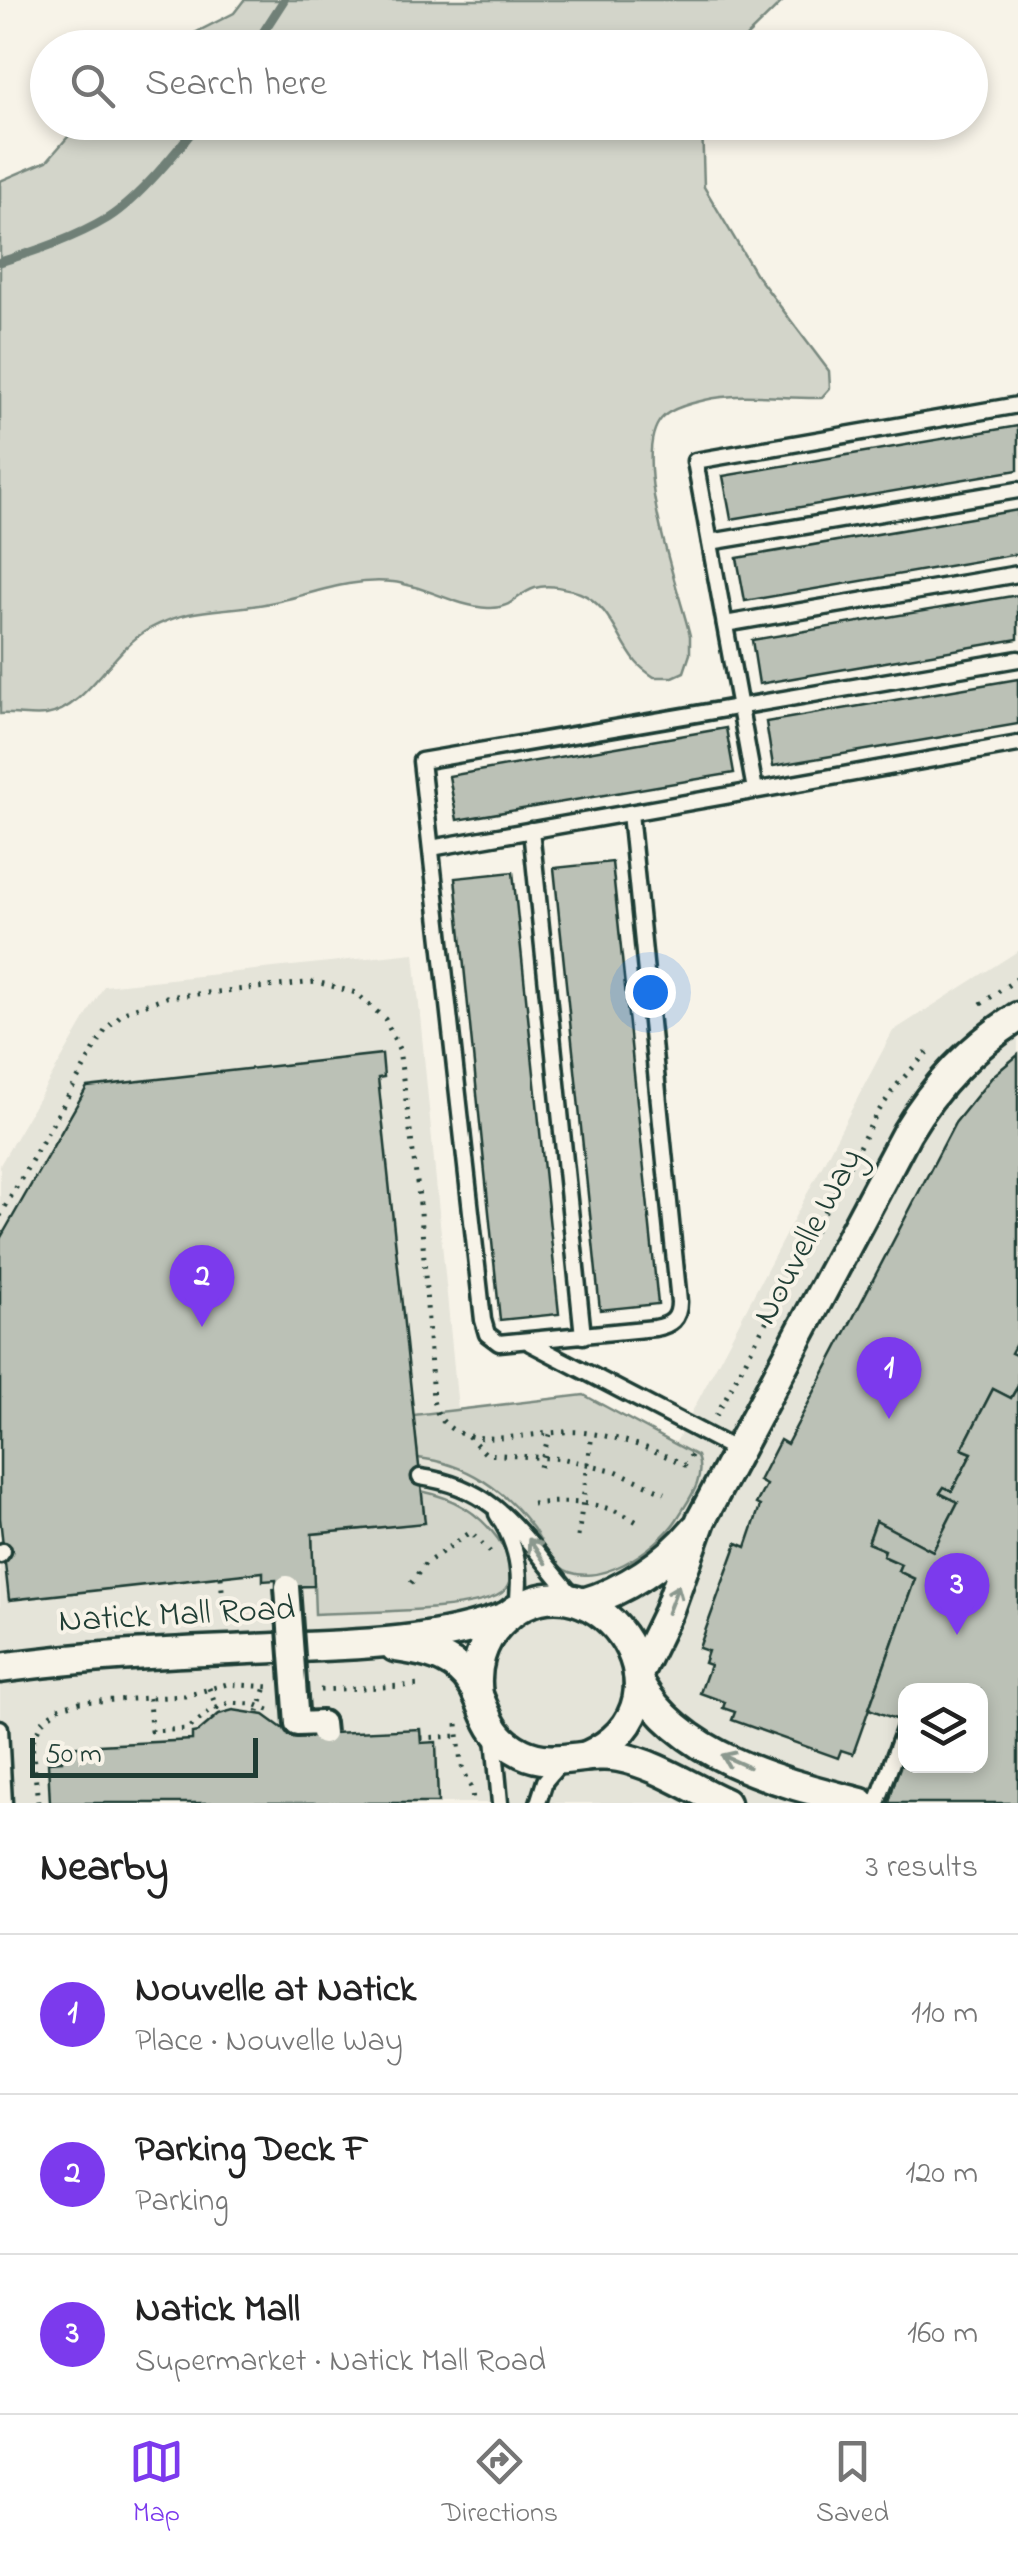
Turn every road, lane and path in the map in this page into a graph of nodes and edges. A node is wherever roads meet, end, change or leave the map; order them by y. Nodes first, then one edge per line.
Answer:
1 (1018, 405) edge
2 (1018, 490) edge
3 (710, 542) junction
4 (1018, 574) edge
5 (724, 624) junction
6 (1018, 659) edge
7 (740, 707) junction
8 (1018, 744) edge
9 (755, 790) junction
10 (630, 812) junction
11 (531, 830) junction
12 (432, 848) junction
13 (1018, 1017) edge
14 (0, 1216) edge
15 (583, 1336) junction
16 (528, 1342) junction
17 (550, 1431) junction
18 (592, 1434) junction
19 (468, 1436) junction
20 (738, 1451) junction
21 (543, 1457) junction
22 (690, 1457) dead end
23 (587, 1464) junction
24 (540, 1467) dead end
25 (420, 1477) dead end
26 (665, 1493) dead end
27 (582, 1502) junction
28 (532, 1504) dead end
29 (490, 1506) junction
30 (702, 1520) junction
31 (637, 1522) dead end
32 (578, 1538) dead end
33 (492, 1554) dead end
34 (221, 1577) dead end
35 (411, 1583) dead end
36 (288, 1587) dead end
37 (223, 1602) dead end
38 (580, 1603) junction
39 (512, 1613) junction
40 (358, 1644) junction
41 (0, 1668) edge
42 (639, 1678) junction
43 (433, 1686) dead end
44 (209, 1688) junction
45 (281, 1690) dead end
46 (328, 1690) junction
47 (315, 1691) dead end
48 (265, 1692) dead end
49 (149, 1698) junction
50 (329, 1705) dead end
51 (259, 1709) junction
52 (218, 1710) junction
53 (474, 1711) junction
54 (280, 1716) dead end
55 (0, 1728) edge
56 (323, 1734) dead end
57 (458, 1736) junction
58 (420, 1738) dead end
59 (898, 1746) edge
60 (574, 1759) junction
61 (4, 1803) edge
62 (38, 1803) edge
63 (473, 1803) edge
64 (500, 1803) edge
65 (538, 1803) edge
66 (725, 1803) edge
67 (860, 1803) edge
68 (877, 1803) edge

1 - 3 lane
2 - 3 lane
3 - 5 lane
4 - 5 lane
5 - 7 lane
6 - 7 lane
7 - 9 lane
7 - 12 lane
8 - 9 lane
9 - 10 lane
10 - 11 lane
10 - 15 lane
11 - 12 lane
11 - 15 lane
12 - 16 lane
13 - 20 street, Nouvelle Way
14 - 19 path
15 - 16 lane
16 - 20 lane
17 - 18 path
17 - 19 path
17 - 21 path
18 - 22 path
18 - 23 path
19 - 21 path
20 - 30 street, Nouvelle Way
21 - 23 path
21 - 24 path
23 - 26 path
23 - 27 path
25 - 29 lane
27 - 28 path
27 - 31 path
27 - 32 path
38 -> 29 lane
29 - 39 lane
30 - 38 street, Nouvelle Way
42 -> 30 street, Nouvelle Way
33 - 35 path
34 - 37 path
36 - 56 street, bridge
38 - 39 street, Natick Mall Road
38 - 42 street
39 - 40 street, Natick Mall Road
39 - 53 street
40 - 41 street, Natick Mall Road
40 - 53 street, Natick Mall Road
42 - 60 street
67 -> 42 street
43 - 46 path
44 - 45 path
44 - 49 path
44 - 52 path
46 - 47 path
46 - 50 path
48 - 51 path
49 - 52 path
49 - 62 path
51 - 52 path
51 - 54 path
53 - 57 path
53 - 60 street, Natick Mall Road
53 - 64 lane
55 - 61 lane
57 - 58 path
57 - 63 path
59 - 68 lane
60 - 65 lane
60 - 66 street, Natick Mall Road

